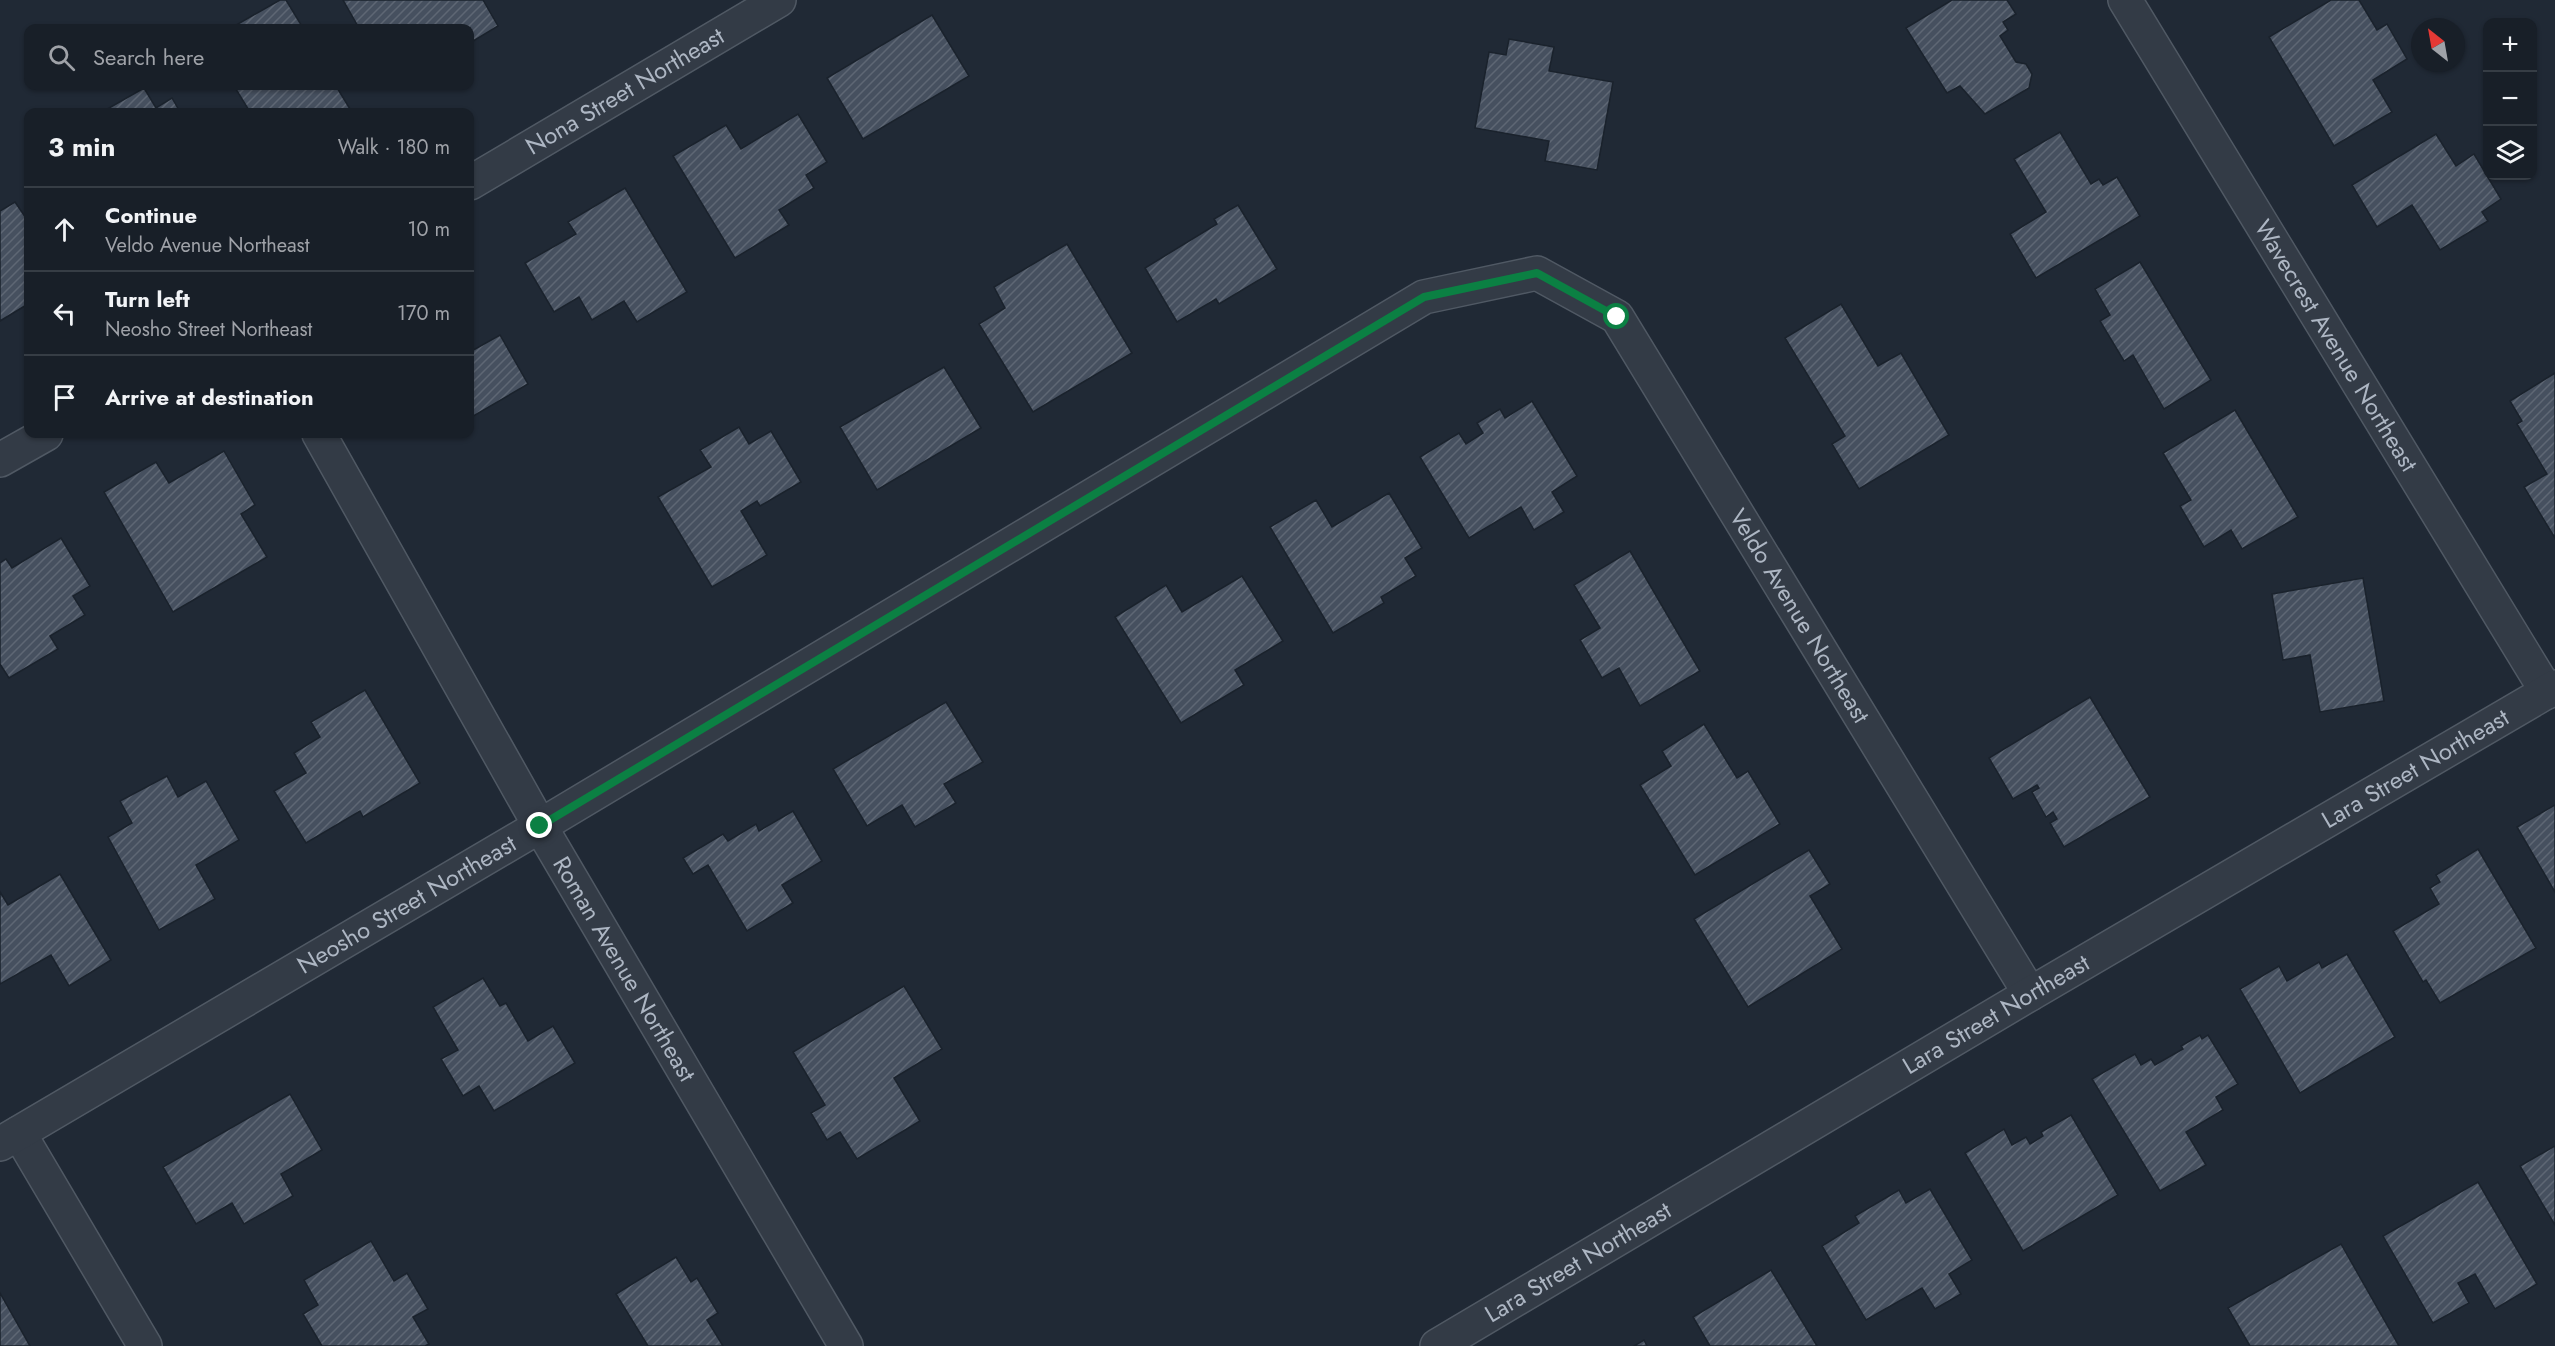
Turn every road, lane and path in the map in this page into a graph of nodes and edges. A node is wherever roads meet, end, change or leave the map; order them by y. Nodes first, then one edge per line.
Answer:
1 (779, 0) edge
2 (2124, 0) edge
3 (474, 181) edge
4 (1537, 273) joint
5 (39, 438) edge
6 (322, 438) edge
7 (0, 460) edge
8 (2551, 690) edge
9 (540, 826) junction
10 (2030, 994) junction
11 (10, 1138) edge
12 (145, 1346) edge
13 (846, 1346) edge
14 (1437, 1346) edge

1 - 3 street, Nona Street Northeast
2 - 8 street, Wavecrest Avenue Northeast
4 - 9 street, Neosho Street Northeast
4 - 10 street, Veldo Avenue Northeast
5 - 7 street
6 - 9 street, Roman Avenue Northeast
8 - 10 street, Lara Street Northeast
9 - 11 street, Neosho Street Northeast
9 - 13 street, Roman Avenue Northeast
10 - 14 street, Lara Street Northeast
11 - 12 street

